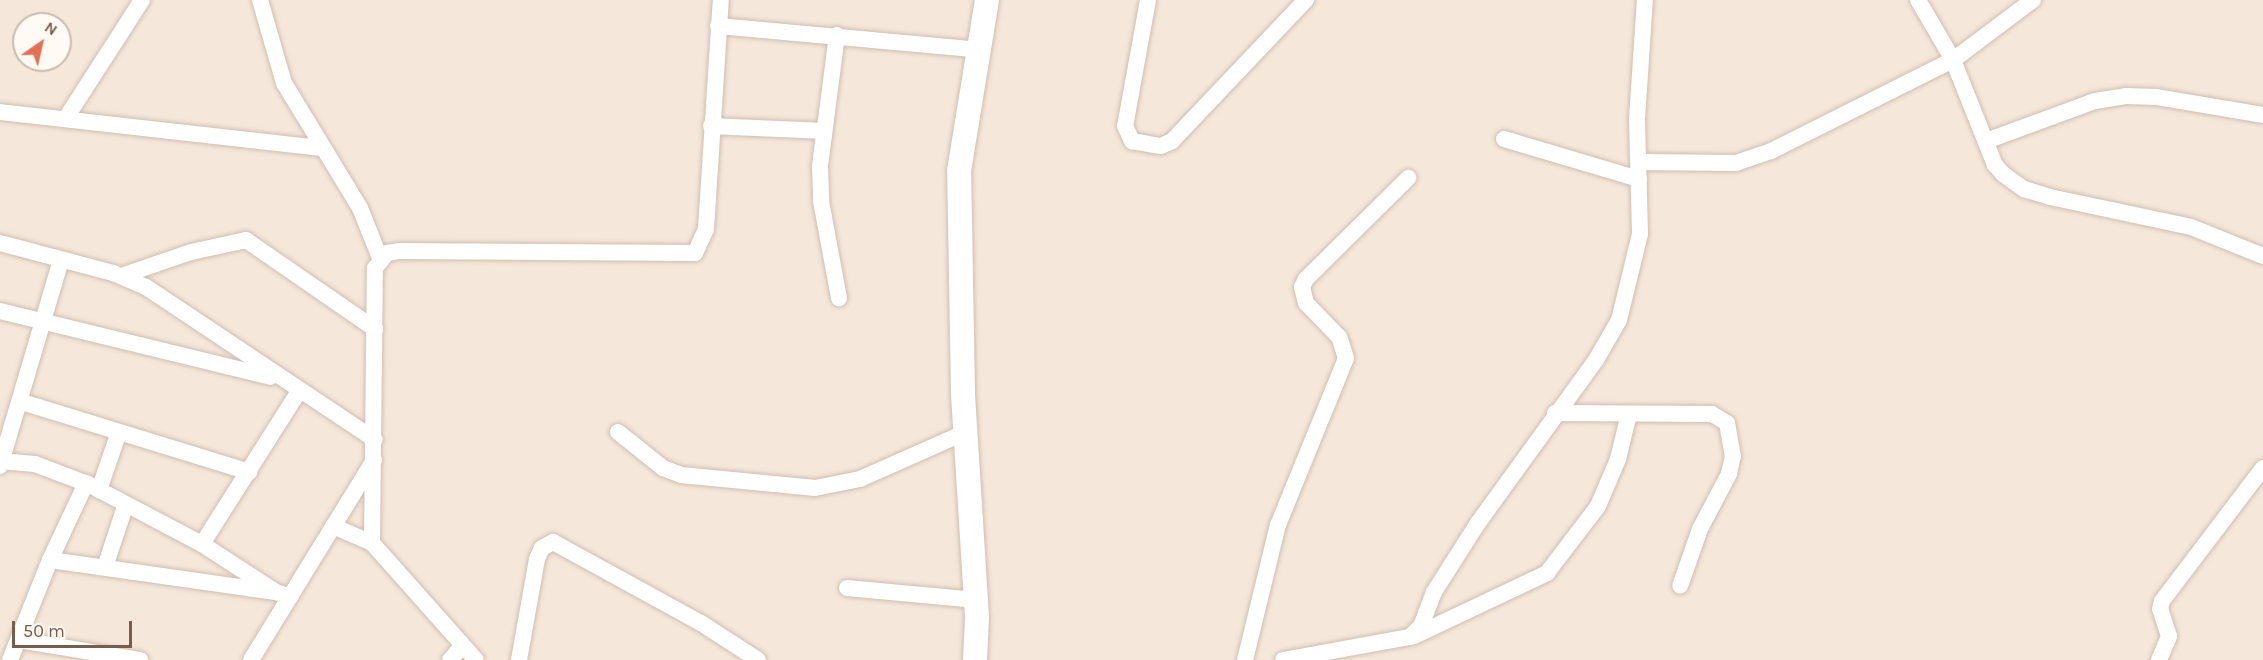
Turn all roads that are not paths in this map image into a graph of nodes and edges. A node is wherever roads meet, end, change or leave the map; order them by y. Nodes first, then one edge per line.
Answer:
1 (142, 0) edge
2 (260, 0) edge
3 (721, 0) edge
4 (987, 0) edge
5 (1148, 0) edge
6 (1306, 0) edge
7 (1645, 0) edge
8 (1918, 0) edge
9 (2033, 0) edge
10 (718, 26) junction
11 (837, 35) junction
12 (981, 50) junction
13 (1953, 60) junction
14 (0, 112) edge
15 (2263, 115) edge
16 (66, 118) junction
17 (711, 126) junction
18 (824, 131) junction
19 (1504, 139) dead end
20 (1986, 141) junction
21 (323, 148) junction
22 (1639, 171) junction
23 (1408, 178) dead end
24 (0, 243) edge
25 (2263, 256) edge
26 (380, 258) junction
27 (61, 260) junction
28 (121, 276) junction
29 (838, 298) dead end
30 (0, 311) edge
31 (44, 321) junction
32 (375, 330) junction
33 (283, 380) junction
34 (298, 391) junction
35 (22, 402) junction
36 (1555, 413) junction
37 (1629, 414) junction
38 (119, 432) junction
39 (618, 432) dead end
40 (966, 432) junction
41 (375, 440) junction
42 (374, 460) junction
43 (1, 463) edge
44 (2263, 468) edge
45 (249, 472) junction
46 (92, 486) junction
47 (126, 504) junction
48 (333, 526) junction
49 (372, 543) junction
50 (202, 544) junction
51 (50, 560) junction
52 (105, 567) junction
53 (1680, 586) dead end
54 (847, 588) dead end
55 (283, 594) junction
56 (976, 600) junction
57 (1410, 637) junction
58 (19, 640) junction
59 (462, 646) junction
60 (91, 656) edge
61 (10, 660) edge
62 (140, 660) edge
63 (251, 660) edge
64 (450, 660) edge
65 (476, 660) edge
66 (519, 660) edge
67 (758, 660) edge
68 (975, 660) edge
69 (1245, 660) edge
70 (1283, 660) edge
71 (2159, 660) edge

1 - 16 street
2 - 21 street
3 - 10 street
4 - 12 main road
5 - 6 street
7 - 22 street
8 - 13 street
9 - 13 street
10 - 11 street
10 - 17 street
11 - 12 street
11 - 18 street
12 - 40 main road
13 - 20 street
13 - 22 street
14 - 16 street
15 - 20 street
16 - 21 street
17 - 18 street
17 - 26 street
18 - 29 street
19 - 22 street
20 - 25 street
21 - 26 street
22 - 36 street
23 - 69 street
24 - 27 street
26 - 32 street
27 - 28 street
27 - 31 street
28 - 32 street
28 - 33 street
30 - 31 street
31 - 33 street
31 - 35 street
32 - 41 street
33 - 34 street
34 - 41 street
34 - 45 street
35 - 38 street
35 - 43 street
36 - 37 street
36 - 57 street
37 - 53 street
37 - 57 street
38 - 45 street
38 - 46 street
39 - 40 street
40 - 56 main road
41 - 42 street
42 - 48 street
42 - 49 street
43 - 46 street
44 - 71 street
45 - 50 street
46 - 47 street
46 - 51 street
47 - 50 street
47 - 52 street
48 - 49 street
48 - 55 street
49 - 59 street
50 - 55 street
51 - 52 street
51 - 58 street
52 - 55 street
54 - 56 street
55 - 63 street
56 - 68 main road
57 - 70 street
58 - 60 street
58 - 61 street
59 - 64 street
59 - 65 street
60 - 62 street
66 - 67 street

